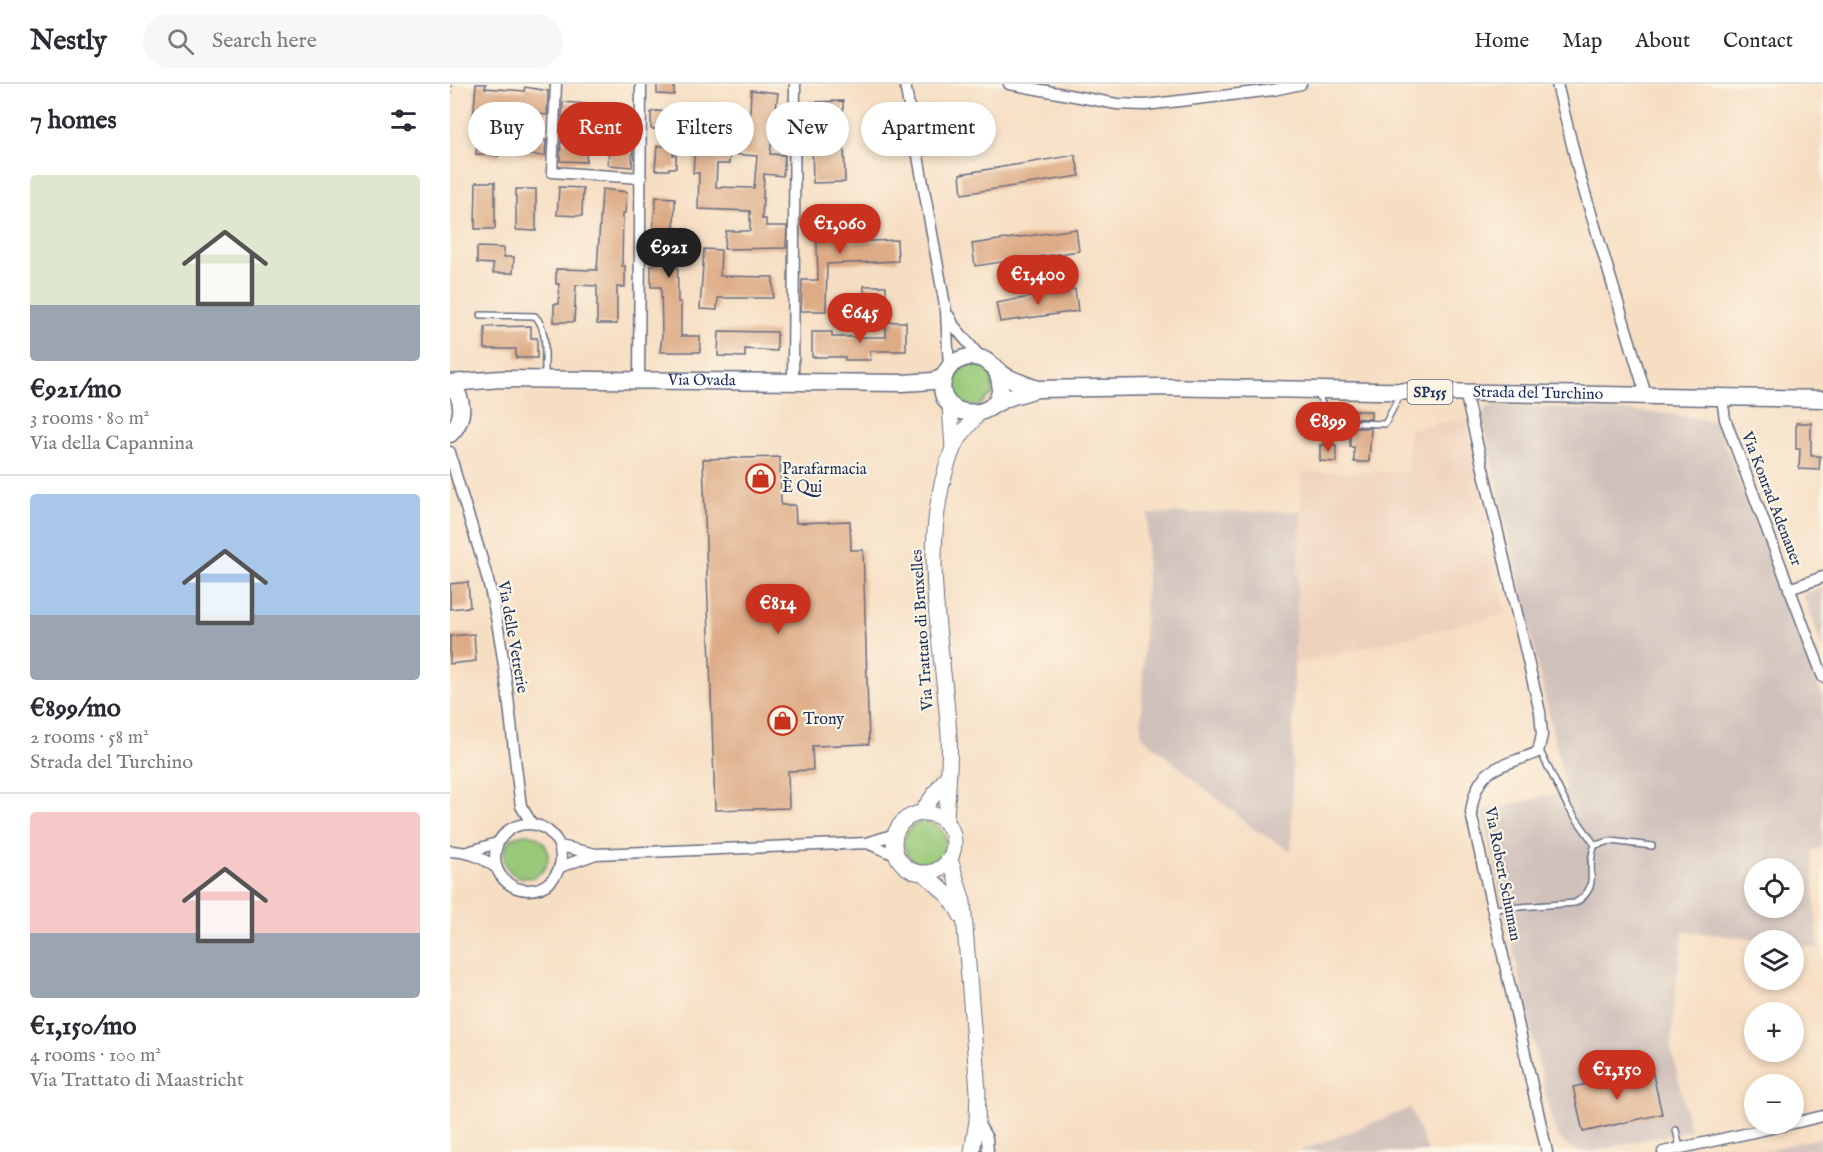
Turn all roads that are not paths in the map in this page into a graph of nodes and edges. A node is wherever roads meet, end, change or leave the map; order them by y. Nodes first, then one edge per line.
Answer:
1 (556, 84) edge
2 (641, 84) edge
3 (795, 84) edge
4 (905, 84) edge
5 (1009, 84) edge
6 (1301, 84) edge
7 (1557, 84) edge
8 (640, 178) junction
9 (946, 311) junction
10 (481, 315) dead end
11 (981, 358) junction
12 (996, 370) junction
13 (946, 373) junction
14 (501, 379) junction
15 (545, 379) junction
16 (639, 380) junction
17 (793, 382) junction
18 (450, 383) edge
19 (903, 383) junction
20 (1037, 389) junction
21 (1317, 391) junction
22 (1402, 392) junction
23 (1465, 392) junction
24 (1646, 395) junction
25 (1722, 398) junction
26 (1823, 399) edge
27 (948, 400) junction
28 (461, 403) junction
29 (993, 405) junction
30 (978, 414) junction
31 (450, 434) edge
32 (953, 449) junction
33 (450, 452) edge
34 (453, 473) edge
35 (1823, 577) edge
36 (1789, 589) junction
37 (1823, 677) edge
38 (1538, 752) junction
39 (948, 775) junction
40 (521, 806) junction
41 (921, 813) junction
42 (946, 822) junction
43 (532, 824) junction
44 (513, 827) junction
45 (895, 834) junction
46 (497, 843) junction
47 (867, 843) junction
48 (1595, 844) junction
49 (560, 846) junction
50 (1652, 846) dead end
51 (450, 851) edge
52 (468, 852) junction
53 (596, 854) junction
54 (896, 855) junction
55 (950, 859) junction
56 (495, 867) junction
57 (560, 867) junction
58 (924, 874) junction
59 (1492, 909) junction
60 (965, 928) junction
61 (1823, 1116) edge
62 (1804, 1120) edge
63 (977, 1121) junction
64 (1676, 1130) dead end
65 (1542, 1133) junction
66 (1744, 1134) edge
67 (1680, 1148) junction
68 (972, 1152) edge
69 (988, 1152) edge
70 (1547, 1152) edge
71 (1558, 1152) edge
72 (1663, 1152) edge

1 - 8 street
2 - 8 street
3 - 17 street
4 - 9 street
5 - 6 street
7 - 24 street
8 - 16 street
9 - 11 street
9 - 13 street
10 - 15 lane
11 - 12 main road
11 - 13 main road
12 - 20 main road, Strada del Turchino / SP155
12 - 29 main road
13 - 19 main road, Via Ovada
13 - 27 main road
14 - 15 main road, Via Ovada
14 - 18 main road, Via Ovada
14 - 28 main road, Via Ovada
15 - 16 main road, Via Ovada
16 - 17 main road, Via Ovada
17 - 19 main road, Via Ovada
18 - 28 main road
19 - 27 main road, Via Ovada
20 - 21 main road, Strada del Turchino / SP155
20 - 29 main road, Strada del Turchino / SP155
21 - 22 main road, Strada del Turchino / SP155
21 - 22 lane
22 - 23 main road, Strada del Turchino / SP155
23 - 24 main road, Strada del Turchino / SP155
23 - 38 street
24 - 25 main road, Strada del Turchino / SP155
25 - 26 main road, Strada del Turchino / SP155
25 - 36 street, Via Konrad Adenauer
27 - 30 main road
27 - 32 main road, Via Trattato di Bruxelles
28 - 31 main road
29 - 30 main road
30 - 32 main road, Via Trattato di Bruxelles
32 - 39 main road, Via Trattato di Bruxelles
33 - 34 street, Via delle Vetrerie
34 - 40 street, Via delle Vetrerie
35 - 36 street
36 - 37 street, Via Konrad Adenauer
38 - 48 lane
38 - 59 street, Via Robert Schuman
39 - 41 main road
39 - 42 main road, Via Trattato di Bruxelles
40 - 43 street
40 - 44 street
41 - 42 main road
41 - 45 main road
42 - 55 main road
43 - 44 street
43 - 49 street
44 - 46 street
45 - 47 street
45 - 54 main road
46 - 52 street
46 - 56 street
47 - 53 street
47 - 54 street
48 - 50 lane
48 - 59 lane
49 - 53 street
49 - 57 street
51 - 52 street
52 - 56 street
53 - 57 street
54 - 58 main road
55 - 58 main road
55 - 60 main road
56 - 57 street
58 - 60 main road
59 - 65 street, Via Robert Schuman
60 - 63 main road
61 - 62 street
63 - 68 main road
63 - 69 street
64 - 67 lane
65 - 70 street, Via Robert Schuman
65 - 71 street
66 - 67 street
67 - 72 street

